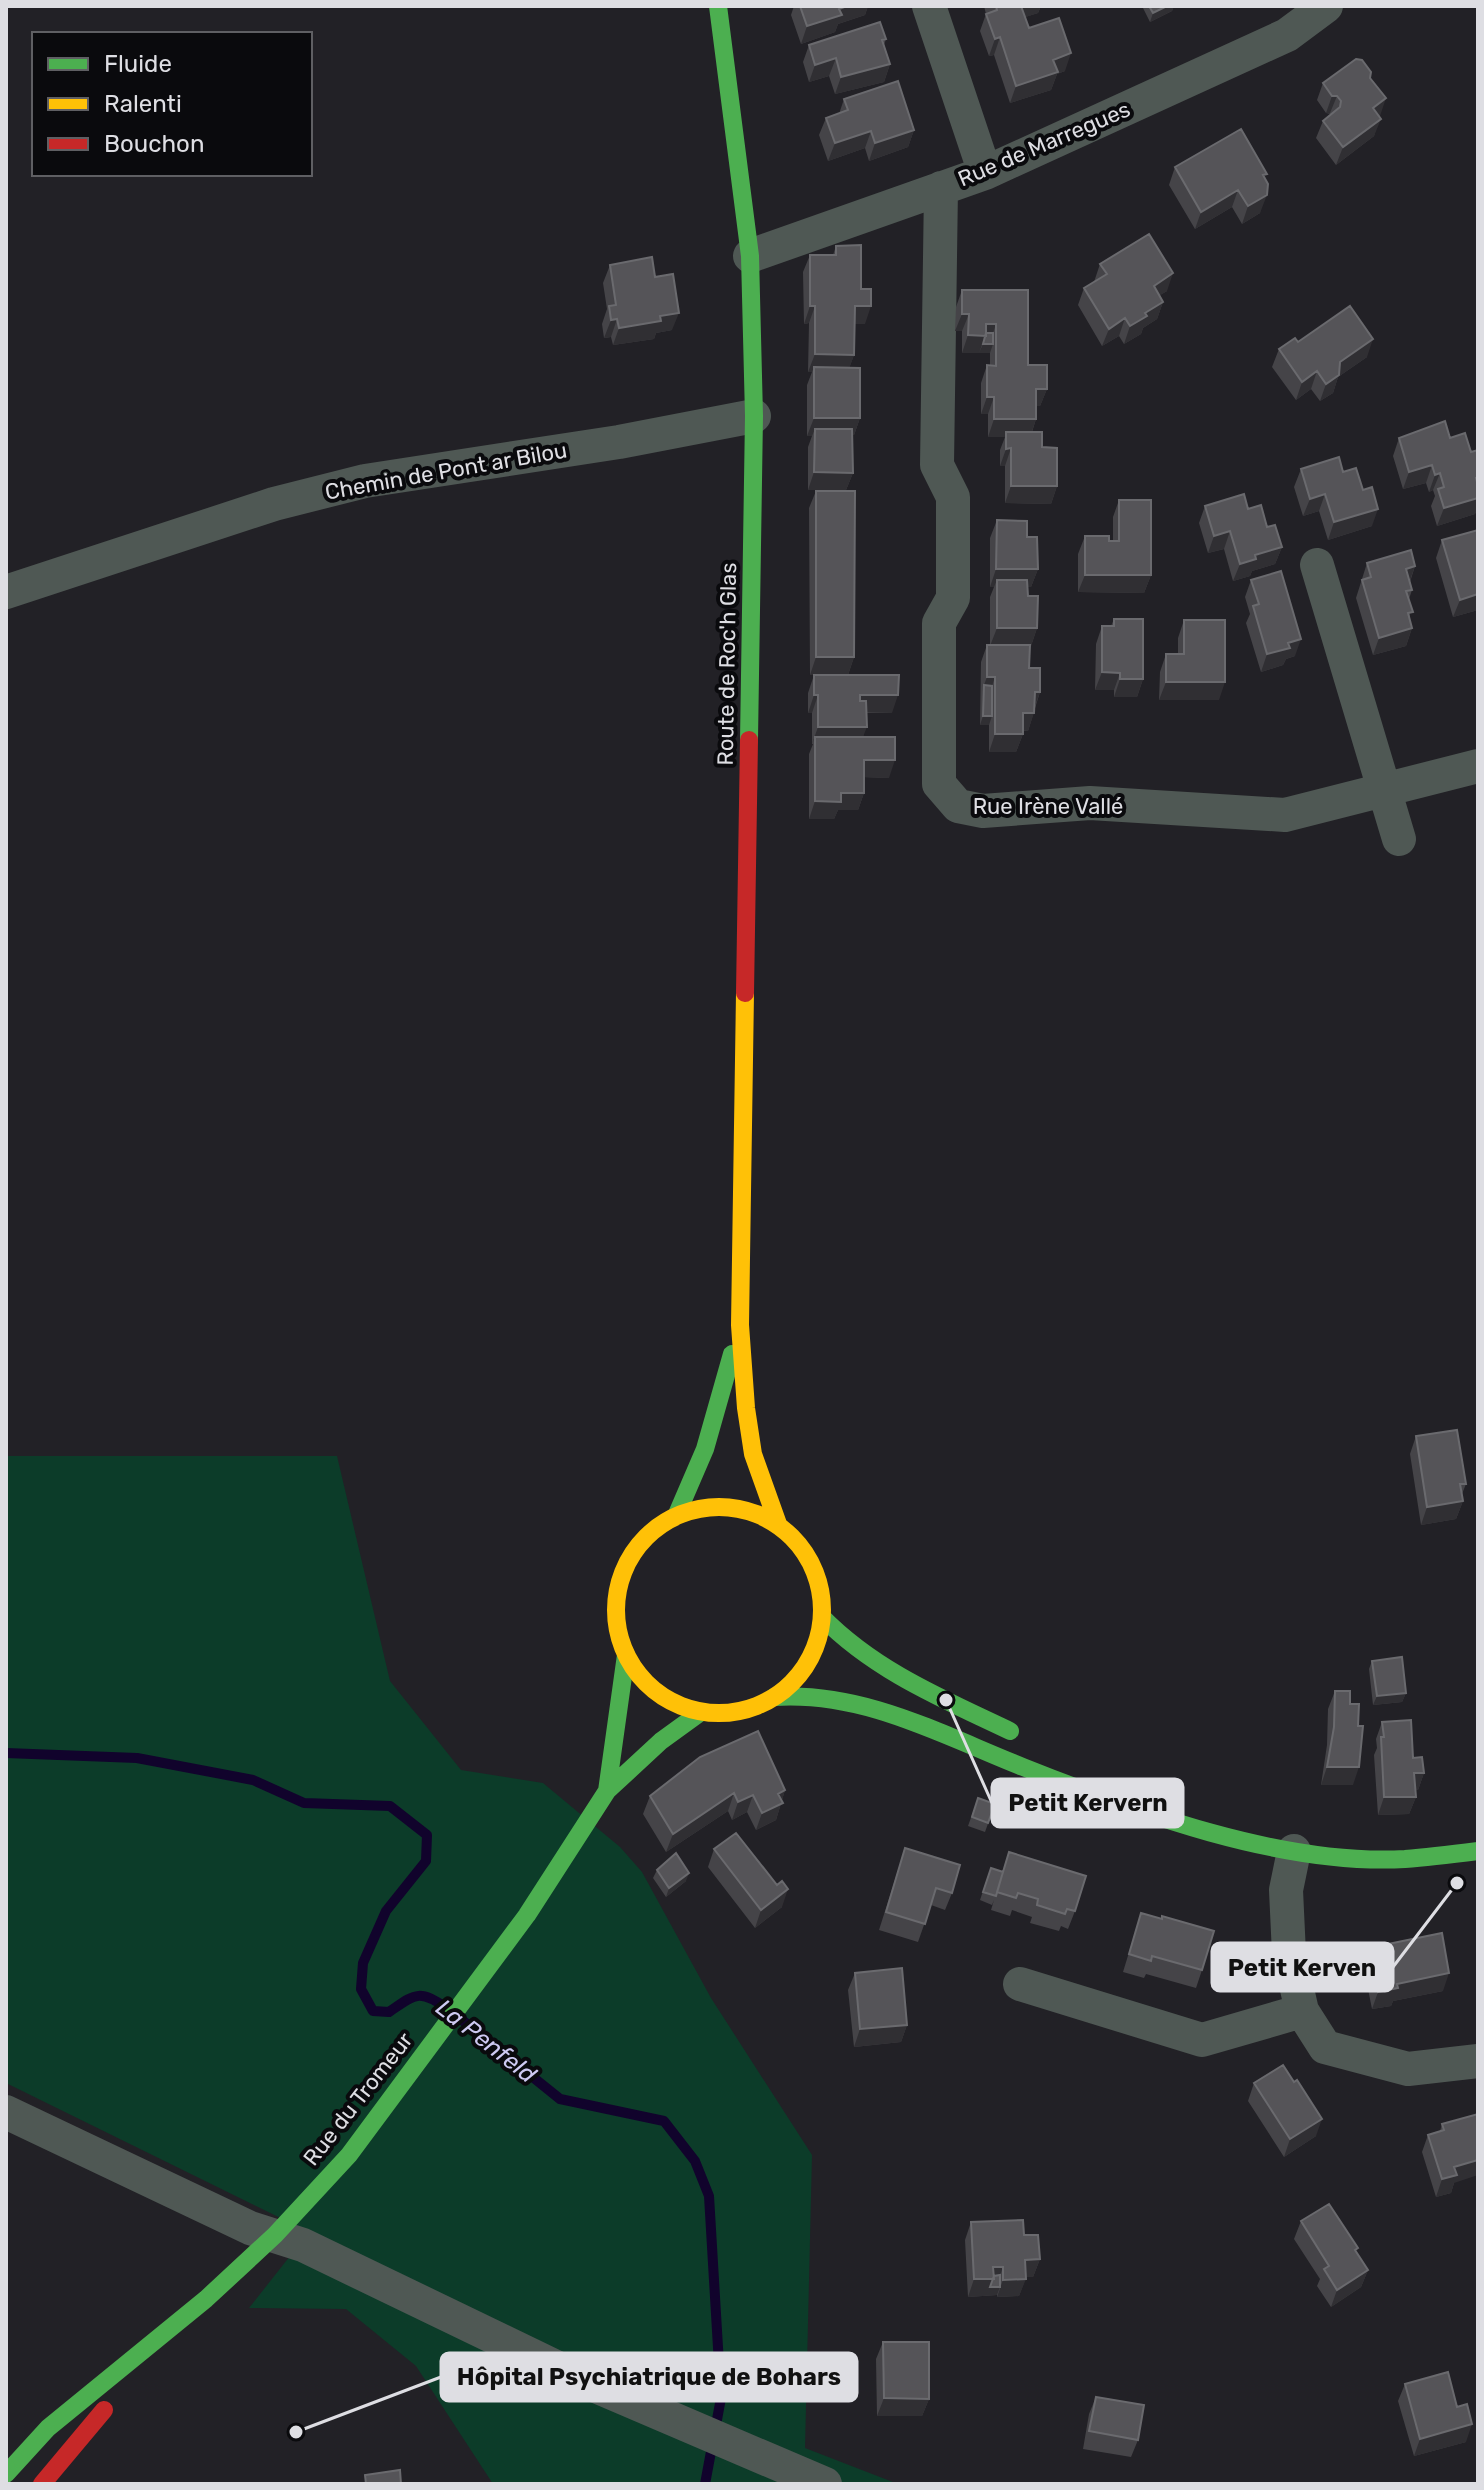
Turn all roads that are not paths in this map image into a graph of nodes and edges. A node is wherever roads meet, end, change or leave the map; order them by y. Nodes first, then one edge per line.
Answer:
1 (718, 6) edge
2 (929, 6) edge
3 (1326, 6) edge
4 (985, 173) junction
5 (941, 188) junction
6 (750, 256) junction
7 (754, 416) junction
8 (1317, 565) dead end
9 (6, 592) edge
10 (1478, 766) edge
11 (1383, 790) junction
12 (1399, 839) dead end
13 (740, 1325) junction
14 (677, 1514) junction
15 (778, 1524) junction
16 (822, 1617) junction
17 (626, 1655) junction
18 (774, 1697) junction
19 (701, 1712) junction
20 (1029, 1740) dead end
21 (607, 1791) junction
22 (1140, 1791) dead end
23 (1252, 1841) junction
24 (1294, 1851) junction
25 (1478, 1851) edge
26 (1020, 1984) dead end
27 (1302, 2011) junction
28 (1478, 2061) edge
29 (6, 2112) edge
30 (275, 2235) junction
31 (206, 2299) junction
32 (48, 2428) junction
33 (6, 2458) edge
34 (6, 2474) edge
35 (42, 2484) edge
36 (825, 2484) edge

1 - 6 main road, Route de Roc'h Glas
2 - 4 street
3 - 4 street, Rue de Marregues
4 - 5 street, Rue de Marregues
5 - 6 street, Rue de Marregues
5 - 11 street, Rue Irène Vallé
6 - 7 main road, Route de Roc'h Glas
7 - 9 street, Chemin de Pont ar Bilou
7 - 13 main road, Route de Roc'h Glas
8 - 11 street
10 - 11 street, Rue Irène Vallé
11 - 12 street
13 - 14 main road, Route de Roc'h Glas
13 - 15 main road, Route de Roc'h Glas
14 - 15 main road
14 - 17 main road
15 - 16 main road
16 - 18 main road
16 - 20 main road
17 - 19 main road
17 - 21 main road, Rue du Tromeur
18 - 19 main road
18 - 23 main road
19 - 21 main road, Rue du Tromeur
21 - 30 main road, Rue du Tromeur
22 - 23 main road
23 - 24 main road
24 - 25 main road
24 - 27 street
26 - 27 street
27 - 28 street
29 - 30 street
30 - 31 main road, Rue du Tromeur
30 - 36 street
31 - 32 main road, Rue du Tromeur
31 - 35 main road, Rue du Tromeur
32 - 33 street
32 - 34 main road, Rue du Tromeur

